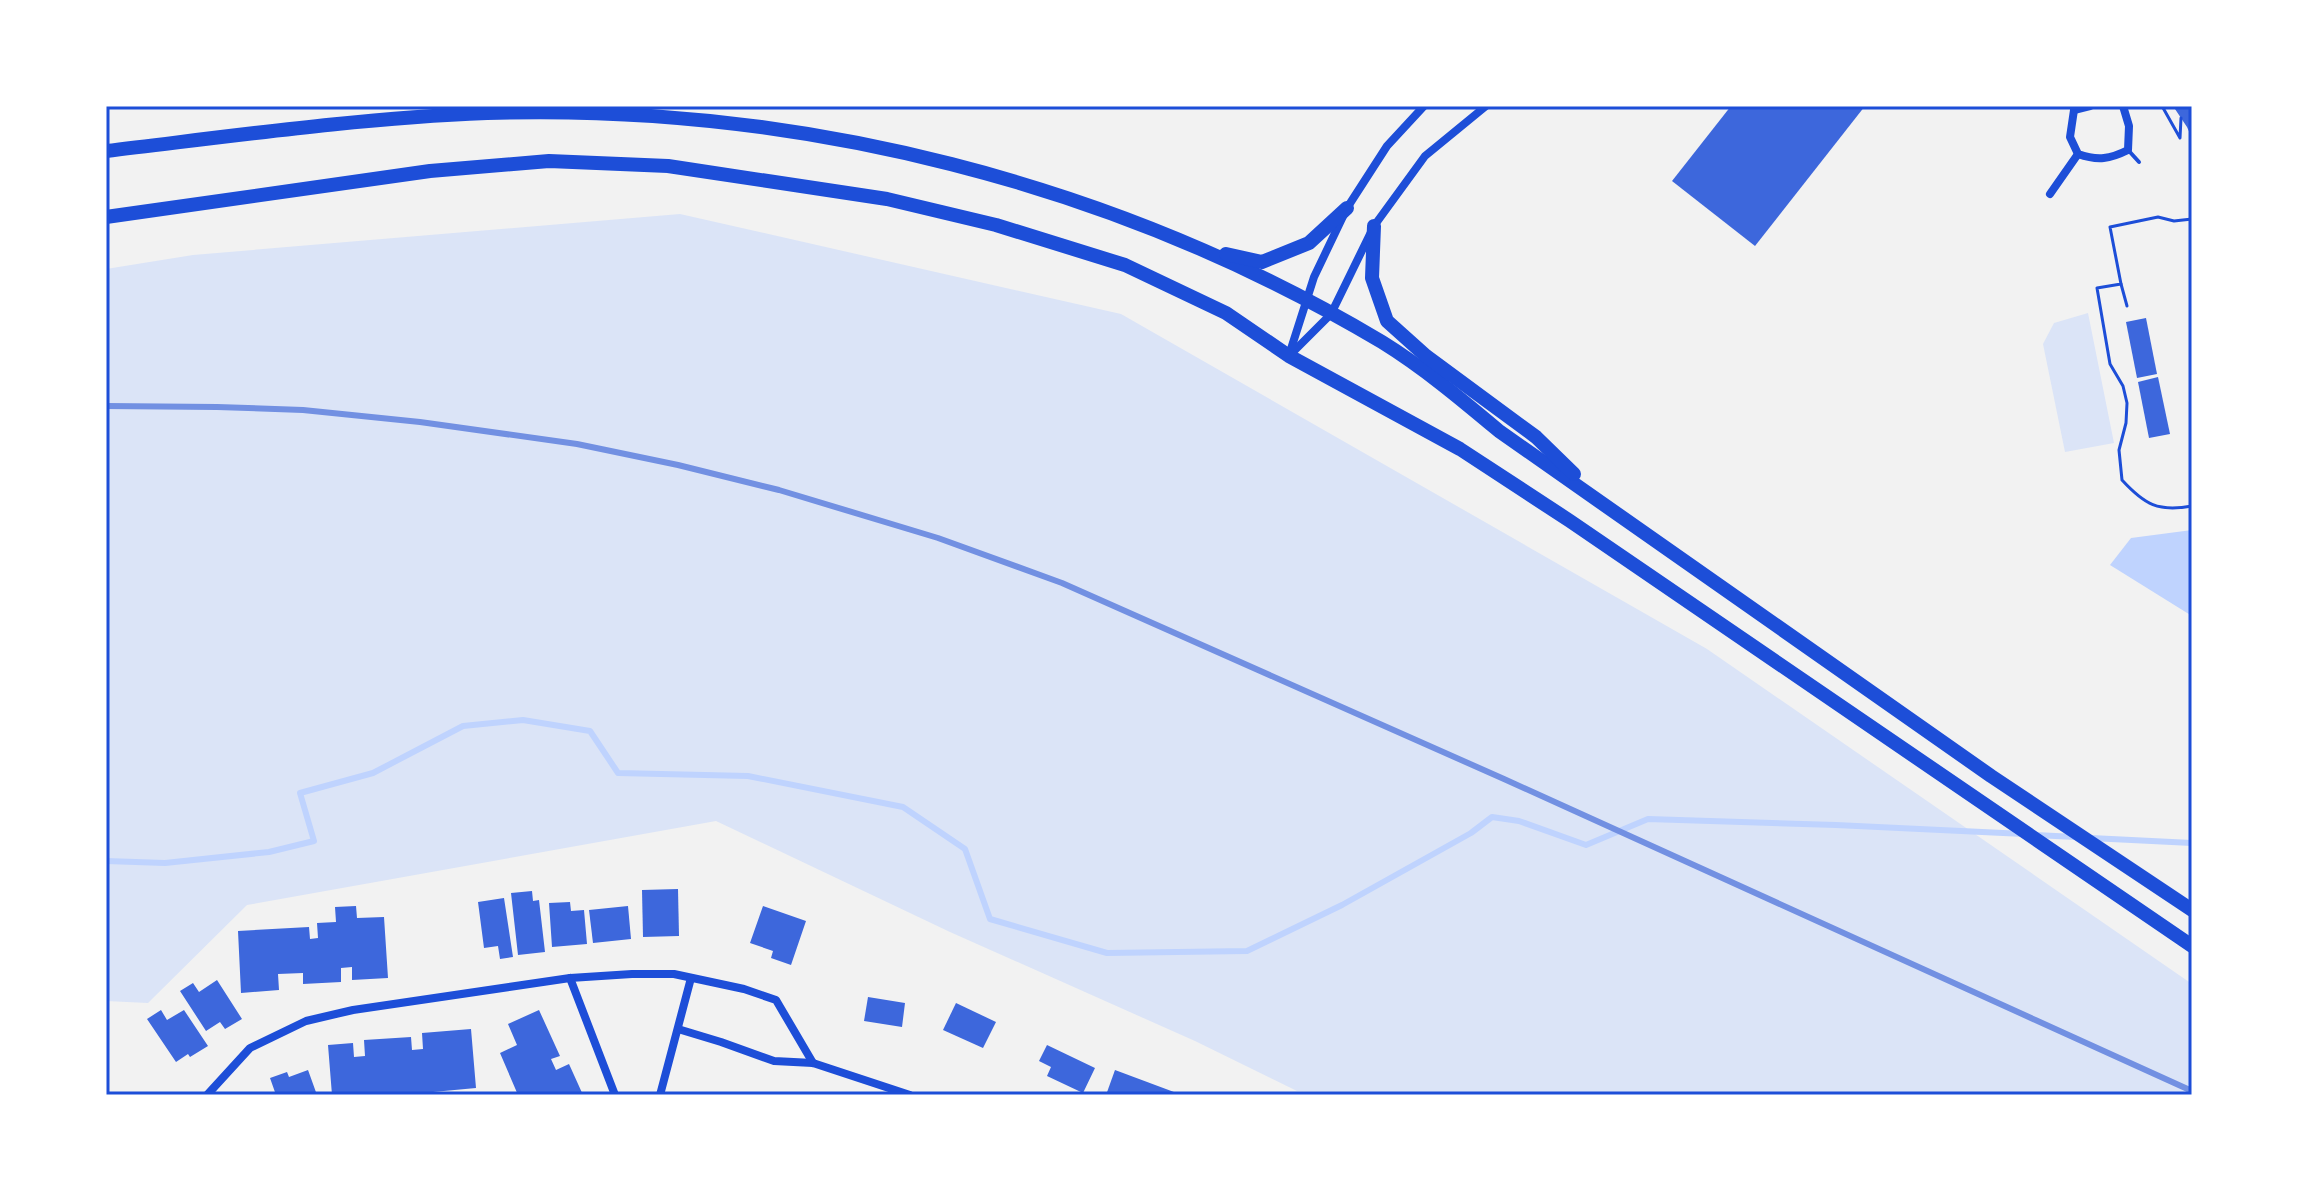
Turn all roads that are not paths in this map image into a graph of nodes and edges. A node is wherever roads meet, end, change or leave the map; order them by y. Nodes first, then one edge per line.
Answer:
1 (1486, 106) edge
2 (2090, 106) edge
3 (2123, 106) edge
4 (1423, 107) edge
5 (2071, 108) edge
6 (2128, 150) junction
7 (106, 151) edge
8 (2078, 154) junction
9 (2139, 162) dead end
10 (2050, 194) dead end
11 (1347, 208) junction
12 (106, 217) edge
13 (1374, 226) junction
14 (1194, 247) junction
15 (1306, 298) junction
16 (1331, 314) junction
17 (1289, 356) junction
18 (1600, 500) junction
19 (2192, 910) edge
20 (2192, 946) edge
21 (570, 978) junction
22 (691, 978) junction
23 (678, 1029) junction
24 (813, 1063) junction
25 (207, 1095) edge
26 (615, 1095) edge
27 (660, 1095) edge
28 (910, 1095) edge

1 - 13 street
2 - 5 street
3 - 6 street
4 - 11 street
5 - 8 street
6 - 8 street
6 - 9 lane
7 - 14 main road
8 - 10 street
11 - 14 main road
11 - 15 street
12 - 17 main road
13 - 16 street
13 - 18 main road
14 - 15 main road
15 - 16 main road
15 - 17 street
16 - 17 street
16 - 18 main road
17 - 20 main road
18 - 19 main road
21 - 22 street
21 - 25 street
21 - 26 street
22 - 23 street
22 - 24 street
23 - 24 street
23 - 27 street
24 - 28 street

